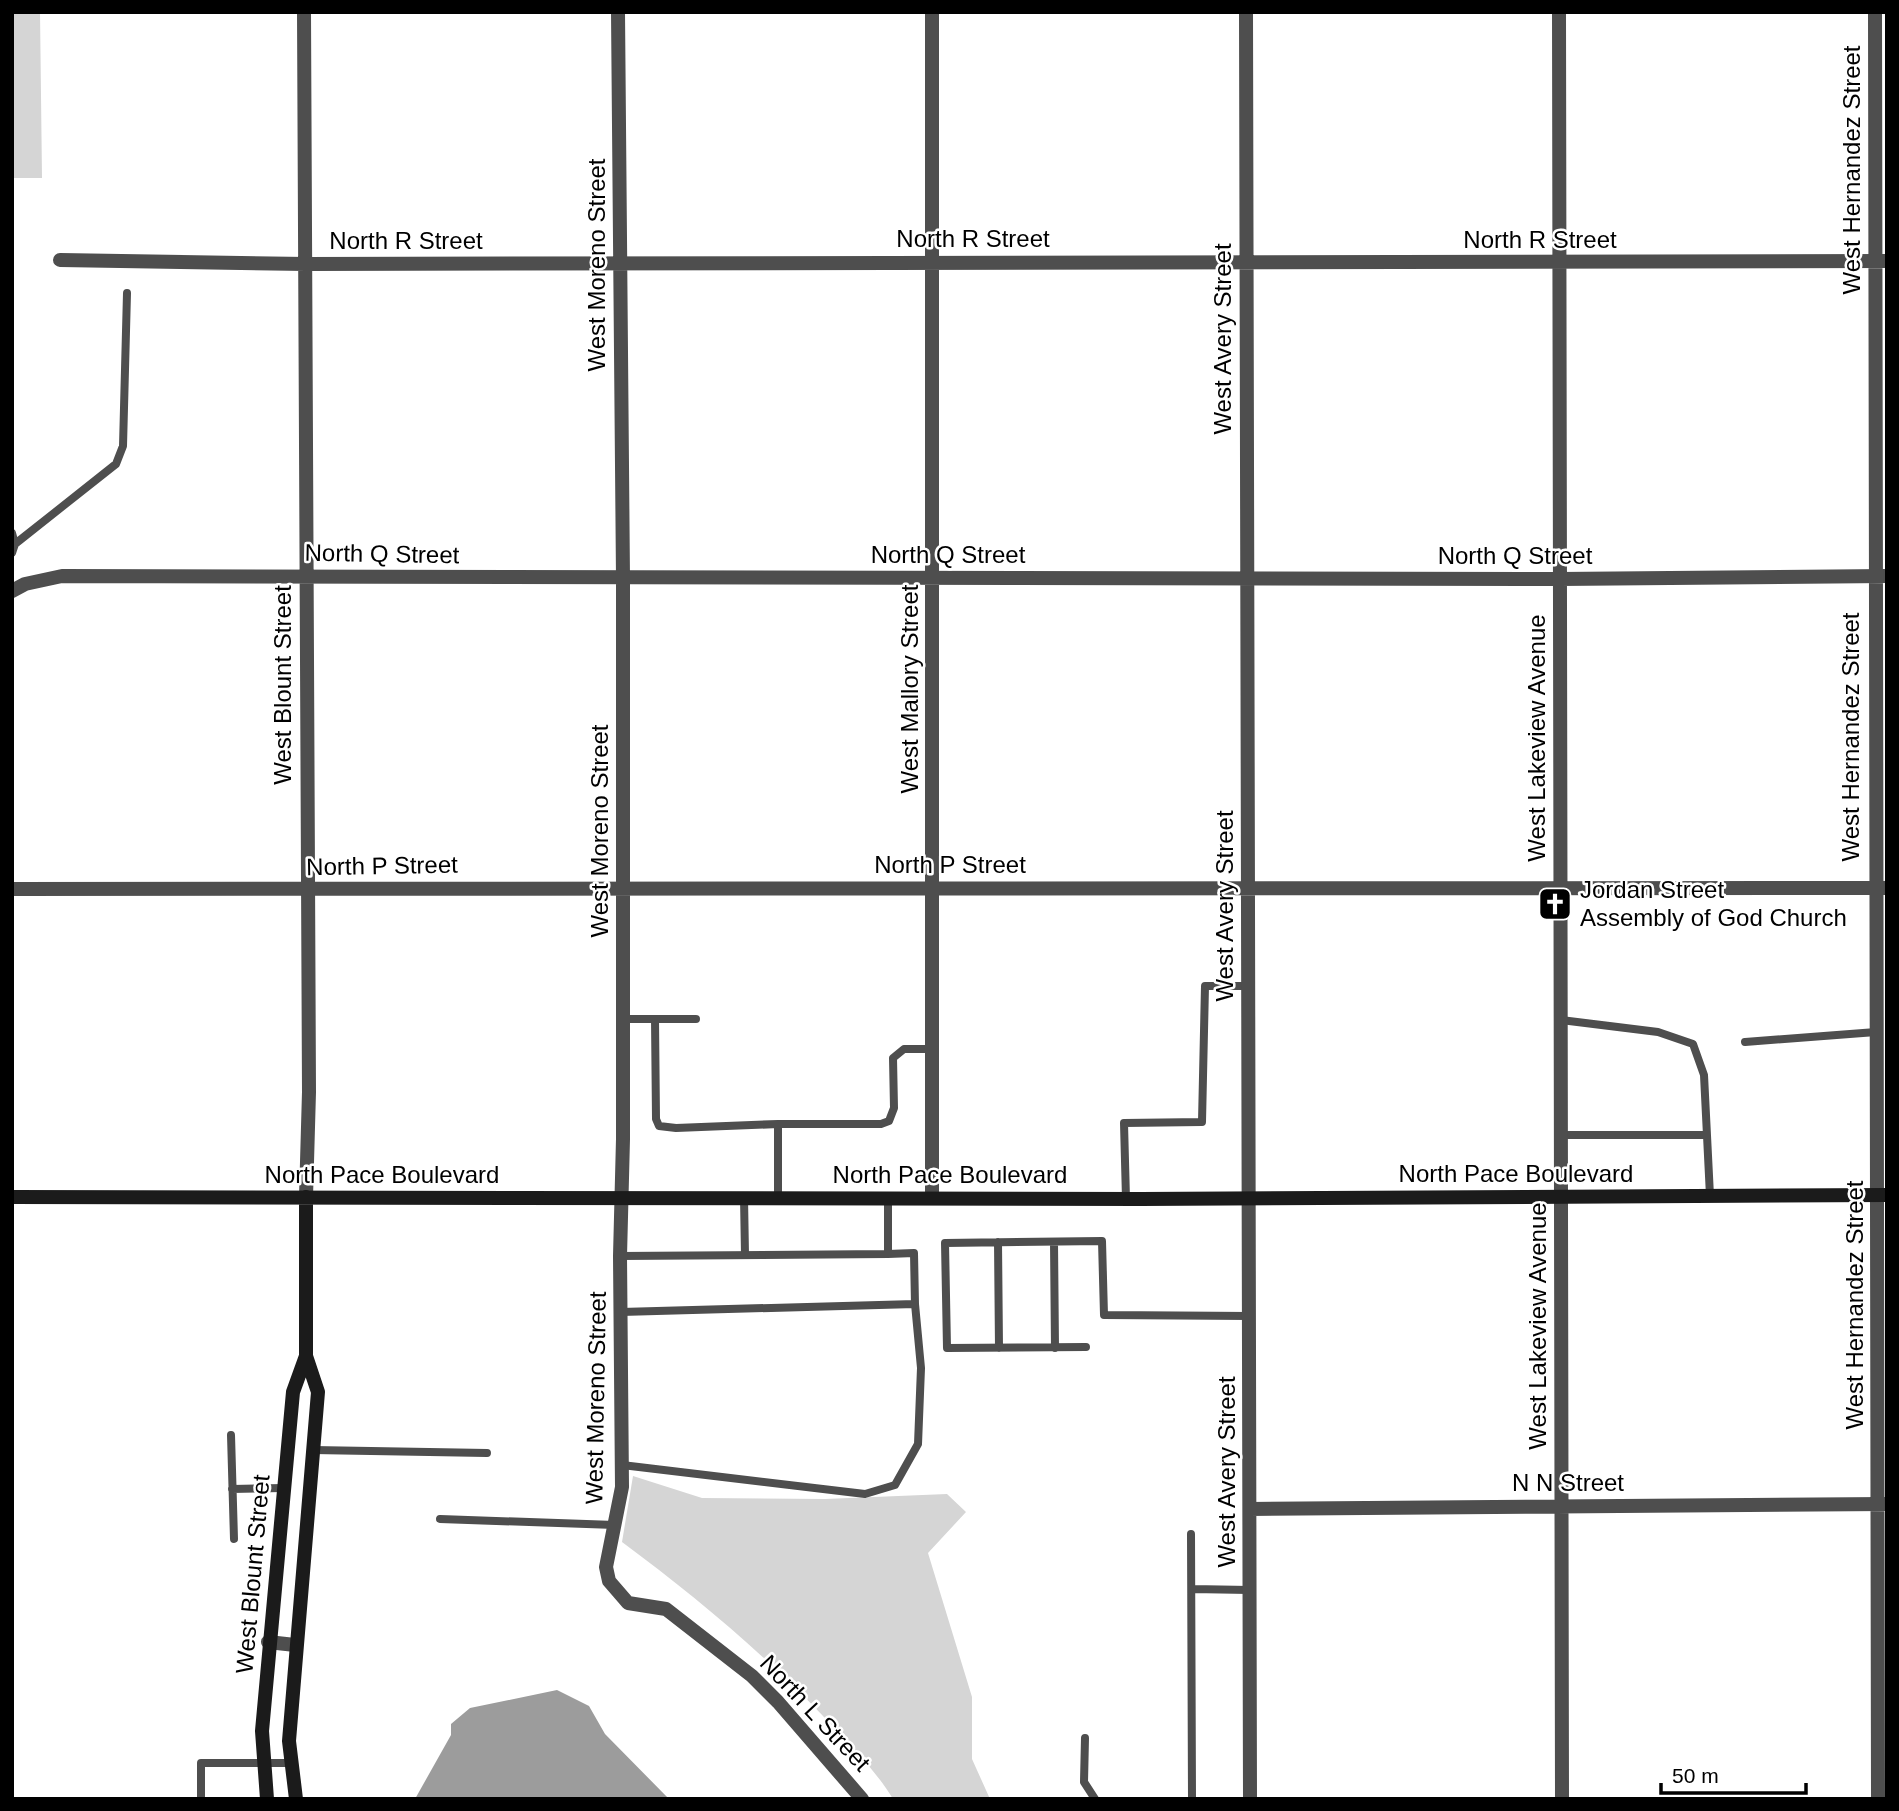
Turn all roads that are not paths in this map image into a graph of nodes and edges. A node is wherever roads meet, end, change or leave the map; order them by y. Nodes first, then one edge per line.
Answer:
1 (304, 12) edge
2 (618, 12) edge
3 (932, 12) edge
4 (1246, 12) edge
5 (1559, 12) edge
6 (1875, 12) edge
7 (60, 260) dead end
8 (1881, 261) edge
9 (931, 262) junction
10 (619, 263) junction
11 (1245, 263) junction
12 (1561, 263) junction
13 (306, 264) junction
14 (127, 293) dead end
15 (12, 533) edge
16 (14, 549) edge
17 (305, 576) junction
18 (1880, 576) edge
19 (623, 578) junction
20 (932, 578) junction
21 (1248, 578) junction
22 (1560, 579) junction
23 (12, 590) edge
24 (622, 887) junction
25 (1248, 887) junction
26 (1560, 887) junction
27 (933, 888) junction
28 (1880, 888) edge
29 (12, 889) edge
30 (307, 890) junction
31 (1248, 986) junction
32 (623, 1019) junction
33 (655, 1019) junction
34 (696, 1019) dead end
35 (1561, 1020) junction
36 (1876, 1032) junction
37 (1745, 1042) dead end
38 (934, 1049) junction
39 (778, 1124) junction
40 (1560, 1135) junction
41 (1707, 1135) junction
42 (1882, 1195) edge
43 (1560, 1196) junction
44 (1710, 1196) junction
45 (12, 1197) edge
46 (622, 1197) junction
47 (744, 1197) junction
48 (778, 1197) junction
49 (888, 1197) junction
50 (932, 1197) junction
51 (306, 1198) junction
52 (1125, 1199) junction
53 (1248, 1199) junction
54 (998, 1242) junction
55 (1054, 1242) junction
56 (888, 1254) junction
57 (745, 1255) junction
58 (620, 1256) junction
59 (915, 1304) junction
60 (621, 1311) junction
61 (1250, 1316) junction
62 (1086, 1347) dead end
63 (999, 1348) junction
64 (1055, 1348) junction
65 (306, 1356) junction
66 (231, 1435) dead end
67 (313, 1450) junction
68 (487, 1453) dead end
69 (622, 1465) junction
70 (284, 1488) junction
71 (232, 1489) junction
72 (1883, 1504) edge
73 (1561, 1506) junction
74 (1250, 1510) junction
75 (440, 1519) dead end
76 (615, 1525) junction
77 (1191, 1534) dead end
78 (234, 1539) dead end
79 (1192, 1589) junction
80 (1249, 1590) junction
81 (666, 1609) joint
82 (268, 1642) junction
83 (295, 1645) junction
84 (1084, 1738) dead end
85 (264, 1763) junction
86 (290, 1763) junction
87 (201, 1799) edge
88 (267, 1799) edge
89 (296, 1799) edge
90 (862, 1799) edge
91 (1096, 1799) edge
92 (1192, 1799) edge
93 (1250, 1799) edge
94 (1562, 1799) edge
95 (1878, 1799) edge

1 - 13 street, West Blount Street
2 - 10 street, West Moreno Street
3 - 9 street, West Mallory Street
4 - 11 street, West Avery Street
5 - 12 street, West Lakeview Avenue
6 - 8 street, West Hernandez Street
7 - 13 street, North R Street
8 - 12 street, North R Street
8 - 18 street, West Hernandez Street
9 - 10 street, North R Street
9 - 11 street, North R Street
9 - 20 street, West Mallory Street
10 - 13 street, North R Street
10 - 19 street, West Moreno Street
11 - 12 street, North R Street
11 - 21 street, West Avery Street
12 - 22 street, West Lakeview Avenue
13 - 17 street, West Blount Street
14 - 16 lane
15 - 16 lane
17 - 19 street, North Q Street
17 - 23 street, North Q Street
17 - 30 street, West Blount Street
18 - 22 street, North Q Street
18 - 28 street, West Hernandez Street
19 - 20 street, North Q Street
19 - 24 street, West Moreno Street
20 - 21 street, North Q Street
20 - 27 street, West Mallory Street
21 - 22 street, North Q Street
21 - 25 street, West Avery Street
22 - 26 street, West Lakeview Avenue
24 - 27 street, North P Street
24 - 30 street, North P Street
24 - 32 street, West Moreno Street
25 - 26 street, North P Street
25 - 27 street, North P Street
25 - 31 street, West Avery Street
26 - 28 street, North P Street
26 - 35 street, West Lakeview Avenue
27 - 38 street, West Mallory Street
28 - 36 street, West Hernandez Street
29 - 30 street, North P Street
30 - 51 street, West Blount Street
31 - 52 lane
31 - 53 street, West Avery Street
32 - 33 lane
32 - 46 street, West Moreno Street
33 - 34 lane
33 - 39 lane
35 - 40 street, West Lakeview Avenue
35 - 41 lane
36 - 37 lane
36 - 42 street, West Hernandez Street
38 - 39 lane
38 - 50 street, West Mallory Street
39 - 48 lane
40 - 41 lane
40 - 43 street, West Lakeview Avenue
41 - 44 lane
42 - 44 main road, North Pace Boulevard
42 - 72 street, West Hernandez Street
43 - 44 main road, North Pace Boulevard
43 - 53 main road, North Pace Boulevard
43 - 73 street, West Lakeview Avenue
45 - 51 main road, North Pace Boulevard
46 - 47 main road, North Pace Boulevard
46 - 51 main road, North Pace Boulevard
46 - 58 street, West Moreno Street
47 - 48 main road, North Pace Boulevard
47 - 57 lane
48 - 49 main road, North Pace Boulevard
49 - 50 main road, North Pace Boulevard
49 - 56 lane
50 - 52 main road, North Pace Boulevard
51 - 65 main road, West Blount Street
52 - 53 main road, North Pace Boulevard
53 - 61 street, West Avery Street
54 - 55 lane
54 - 63 lane
54 - 63 lane
55 - 61 lane
55 - 64 lane
56 - 57 lane
56 - 59 lane
57 - 58 lane
58 - 60 street, West Moreno Street
59 - 60 lane
59 - 69 lane
60 - 69 street, West Moreno Street
61 - 74 street, West Avery Street
62 - 64 lane
63 - 64 lane
65 - 67 main road, West Blount Street
65 - 70 main road, West Blount Street
66 - 71 lane
67 - 68 lane
67 - 83 main road, West Blount Street
69 - 76 street, West Moreno Street
70 - 71 lane
70 - 82 main road, West Blount Street
71 - 78 lane
72 - 73 street, N N Street
72 - 95 street, West Hernandez Street
73 - 74 street, N N Street
73 - 94 street, West Lakeview Avenue
74 - 80 street, West Avery Street
75 - 76 lane
76 - 81 street, West Moreno Street
77 - 79 lane
79 - 80 lane
79 - 92 lane
80 - 93 street, West Avery Street
81 - 90 street, North L Street
82 - 83 street
82 - 85 main road, West Blount Street
83 - 86 main road, West Blount Street
84 - 91 lane
85 - 86 lane
85 - 87 lane
85 - 88 main road, West Blount Street
86 - 89 main road, West Blount Street

